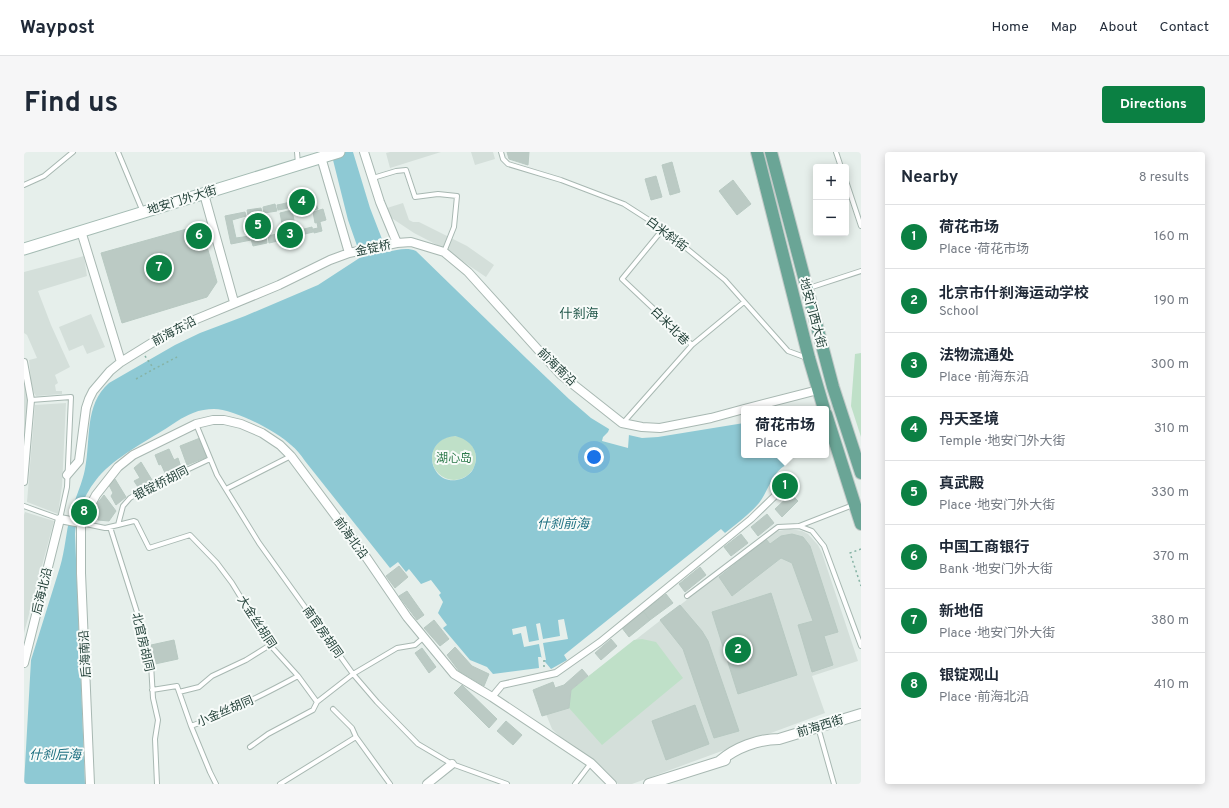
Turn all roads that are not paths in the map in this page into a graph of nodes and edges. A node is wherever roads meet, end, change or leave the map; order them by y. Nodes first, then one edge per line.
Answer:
1 (73, 152) edge
2 (118, 152) edge
3 (297, 152) edge
4 (339, 152) edge
5 (364, 152) edge
6 (500, 152) edge
7 (757, 152) edge
8 (771, 152) edge
9 (836, 152) edge
10 (321, 157) junction
11 (298, 164) junction
12 (840, 164) edge
13 (373, 178) junction
14 (24, 185) edge
15 (849, 190) edge
16 (204, 194) junction
17 (143, 212) junction
18 (861, 226) edge
19 (663, 229) junction
20 (81, 231) junction
21 (397, 243) junction
22 (24, 249) edge
23 (444, 252) junction
24 (349, 253) junction
25 (861, 271) edge
26 (807, 289) junction
27 (234, 302) junction
28 (744, 302) junction
29 (692, 345) junction
30 (809, 358) junction
31 (24, 362) edge
32 (121, 362) junction
33 (818, 390) junction
34 (31, 400) junction
35 (756, 406) edge
36 (823, 406) edge
37 (741, 410) edge
38 (622, 423) junction
39 (829, 423) edge
40 (196, 424) junction
41 (291, 456) junction
42 (210, 459) junction
43 (861, 473) edge
44 (67, 475) junction
45 (24, 482) edge
46 (785, 486) dead end
47 (226, 489) junction
48 (855, 504) junction
49 (24, 506) edge
50 (62, 519) junction
51 (80, 523) junction
52 (861, 524) edge
53 (118, 525) junction
54 (800, 526) junction
55 (110, 527) junction
56 (687, 596) dead end
57 (423, 638) junction
58 (270, 645) junction
59 (861, 646) edge
60 (24, 663) edge
61 (353, 674) junction
62 (298, 676) junction
63 (152, 690) junction
64 (179, 692) junction
65 (492, 697) junction
66 (317, 702) junction
67 (333, 709) dead end
68 (861, 714) edge
69 (191, 726) junction
70 (818, 727) junction
71 (356, 737) junction
72 (250, 747) dead end
73 (591, 763) junction
74 (452, 764) junction
75 (90, 784) edge
76 (157, 784) edge
77 (216, 784) edge
78 (280, 784) edge
79 (390, 784) edge
80 (427, 784) edge
81 (507, 784) edge
82 (576, 784) edge
83 (612, 784) edge
84 (649, 784) edge
85 (834, 784) edge

1 - 14 lane
2 - 17 lane
3 - 11 lane
4 - 10 main road, 地安门外大街
5 - 13 street
6 - 19 lane, 白米斜街
7 - 30 main road, 地安门西大街
8 - 26 main road, 地安门西大街
9 - 12 lane
10 - 11 main road, 地安门外大街
10 - 24 street
11 - 16 main road, 地安门外大街
13 - 21 street
13 - 23 lane
15 - 18 lane
16 - 17 main road, 地安门外大街
16 - 27 street
17 - 20 main road, 地安门外大街
19 - 28 lane, 白米斜街
19 - 29 lane, 白米北巷
20 - 22 main road, 地安门外大街
20 - 32 street
21 - 23 street, 前海南沿
21 - 24 street, 金锭桥
23 - 38 street, 前海南沿
24 - 27 street, 前海东沿
25 - 26 lane
26 - 43 main road, 地安门西大街
27 - 32 street, 前海东沿
28 - 29 lane
28 - 30 lane, 白米斜街
29 - 38 lane, 白米北巷
30 - 33 main road, 地安门西大街
31 - 34 street
32 - 44 street, 前海东沿
33 - 35 street, 前海南沿
33 - 36 main road, 地安门西大街
34 - 44 lane
34 - 45 street
37 - 38 street, 前海南沿
39 - 48 main road
40 - 41 street, 前海北沿
40 - 42 lane, 南官房胡同
40 - 51 street, 前海北沿
41 - 47 lane
41 - 57 street, 前海北沿
42 - 47 lane, 南官房胡同
42 - 53 lane, 银锭桥胡同
44 - 50 lane
46 - 65 street
47 - 61 lane, 南官房胡同
48 - 52 main road
48 - 54 lane
49 - 50 lane
50 - 51 street
50 - 60 street, 后海北沿
51 - 55 lane
51 - 75 street, 后海南沿
53 - 55 lane
53 - 58 lane, 大金丝胡同
54 - 56 lane
54 - 59 lane
55 - 63 lane, 北官房胡同
57 - 61 lane
57 - 65 street, 前海北沿
58 - 62 lane, 大金丝胡同
58 - 64 lane
61 - 66 lane
61 - 74 lane, 南官房胡同
62 - 66 lane, 大金丝胡同
62 - 69 lane, 小金丝胡同
63 - 64 lane
63 - 76 lane, 北官房胡同
64 - 69 lane, 小金丝胡同
65 - 73 street, 前海北沿
66 - 72 lane
67 - 71 lane
68 - 70 street, 前海西街
69 - 77 lane
70 - 84 street, 前海西街
70 - 85 lane
71 - 78 lane
71 - 79 lane
73 - 82 lane
73 - 83 street, 前海北沿
74 - 80 street
74 - 81 lane, 南官房胡同

